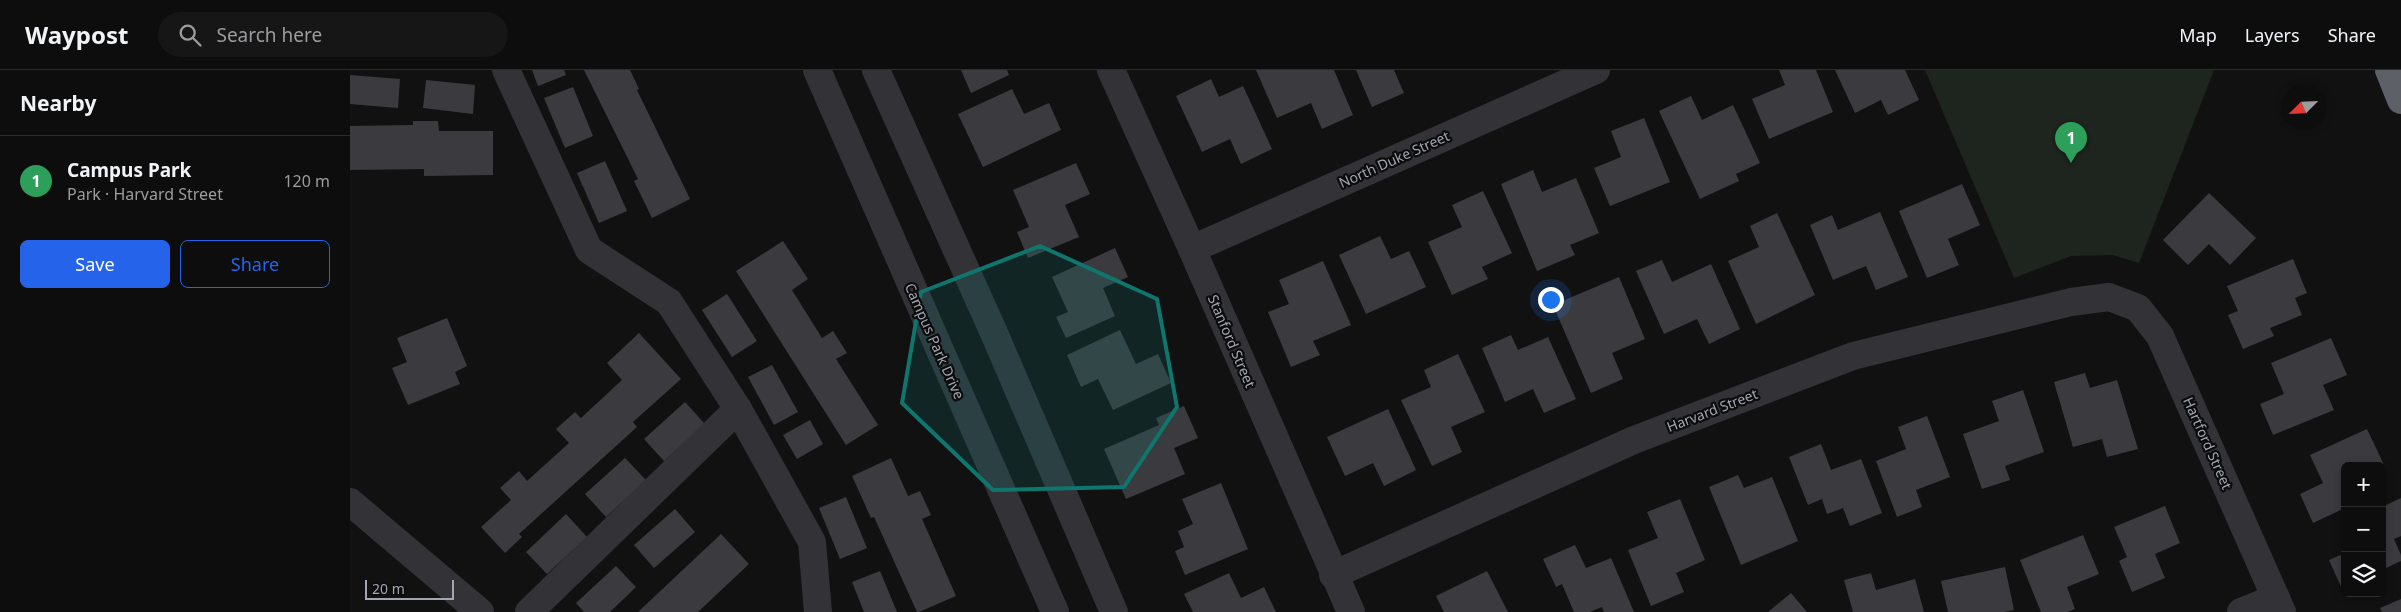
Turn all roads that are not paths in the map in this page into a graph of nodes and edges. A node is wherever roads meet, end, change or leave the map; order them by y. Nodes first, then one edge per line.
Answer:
1 (506, 70) edge
2 (817, 70) edge
3 (876, 70) edge
4 (1111, 70) edge
5 (1596, 70) edge
6 (2389, 70) edge
7 (2401, 100) edge
8 (1192, 249) junction
9 (2109, 297) joint
10 (738, 409) junction
11 (350, 502) edge
12 (1333, 575) junction
13 (2279, 605) edge
14 (480, 612) edge
15 (529, 612) edge
16 (818, 612) edge
17 (1055, 612) edge
18 (1114, 612) edge
19 (1351, 612) edge
20 (2241, 612) edge

1 - 10 street
2 - 17 street, Campus Park Drive
3 - 18 street
4 - 8 street, Stanford Street
5 - 8 street, North Duke Street
6 - 7 highway
8 - 12 street, Stanford Street
9 - 12 street, Harvard Street
9 - 13 street, Hartford Street
10 - 15 street
10 - 16 street
11 - 14 street
12 - 19 street, Stanford Street
13 - 20 street

